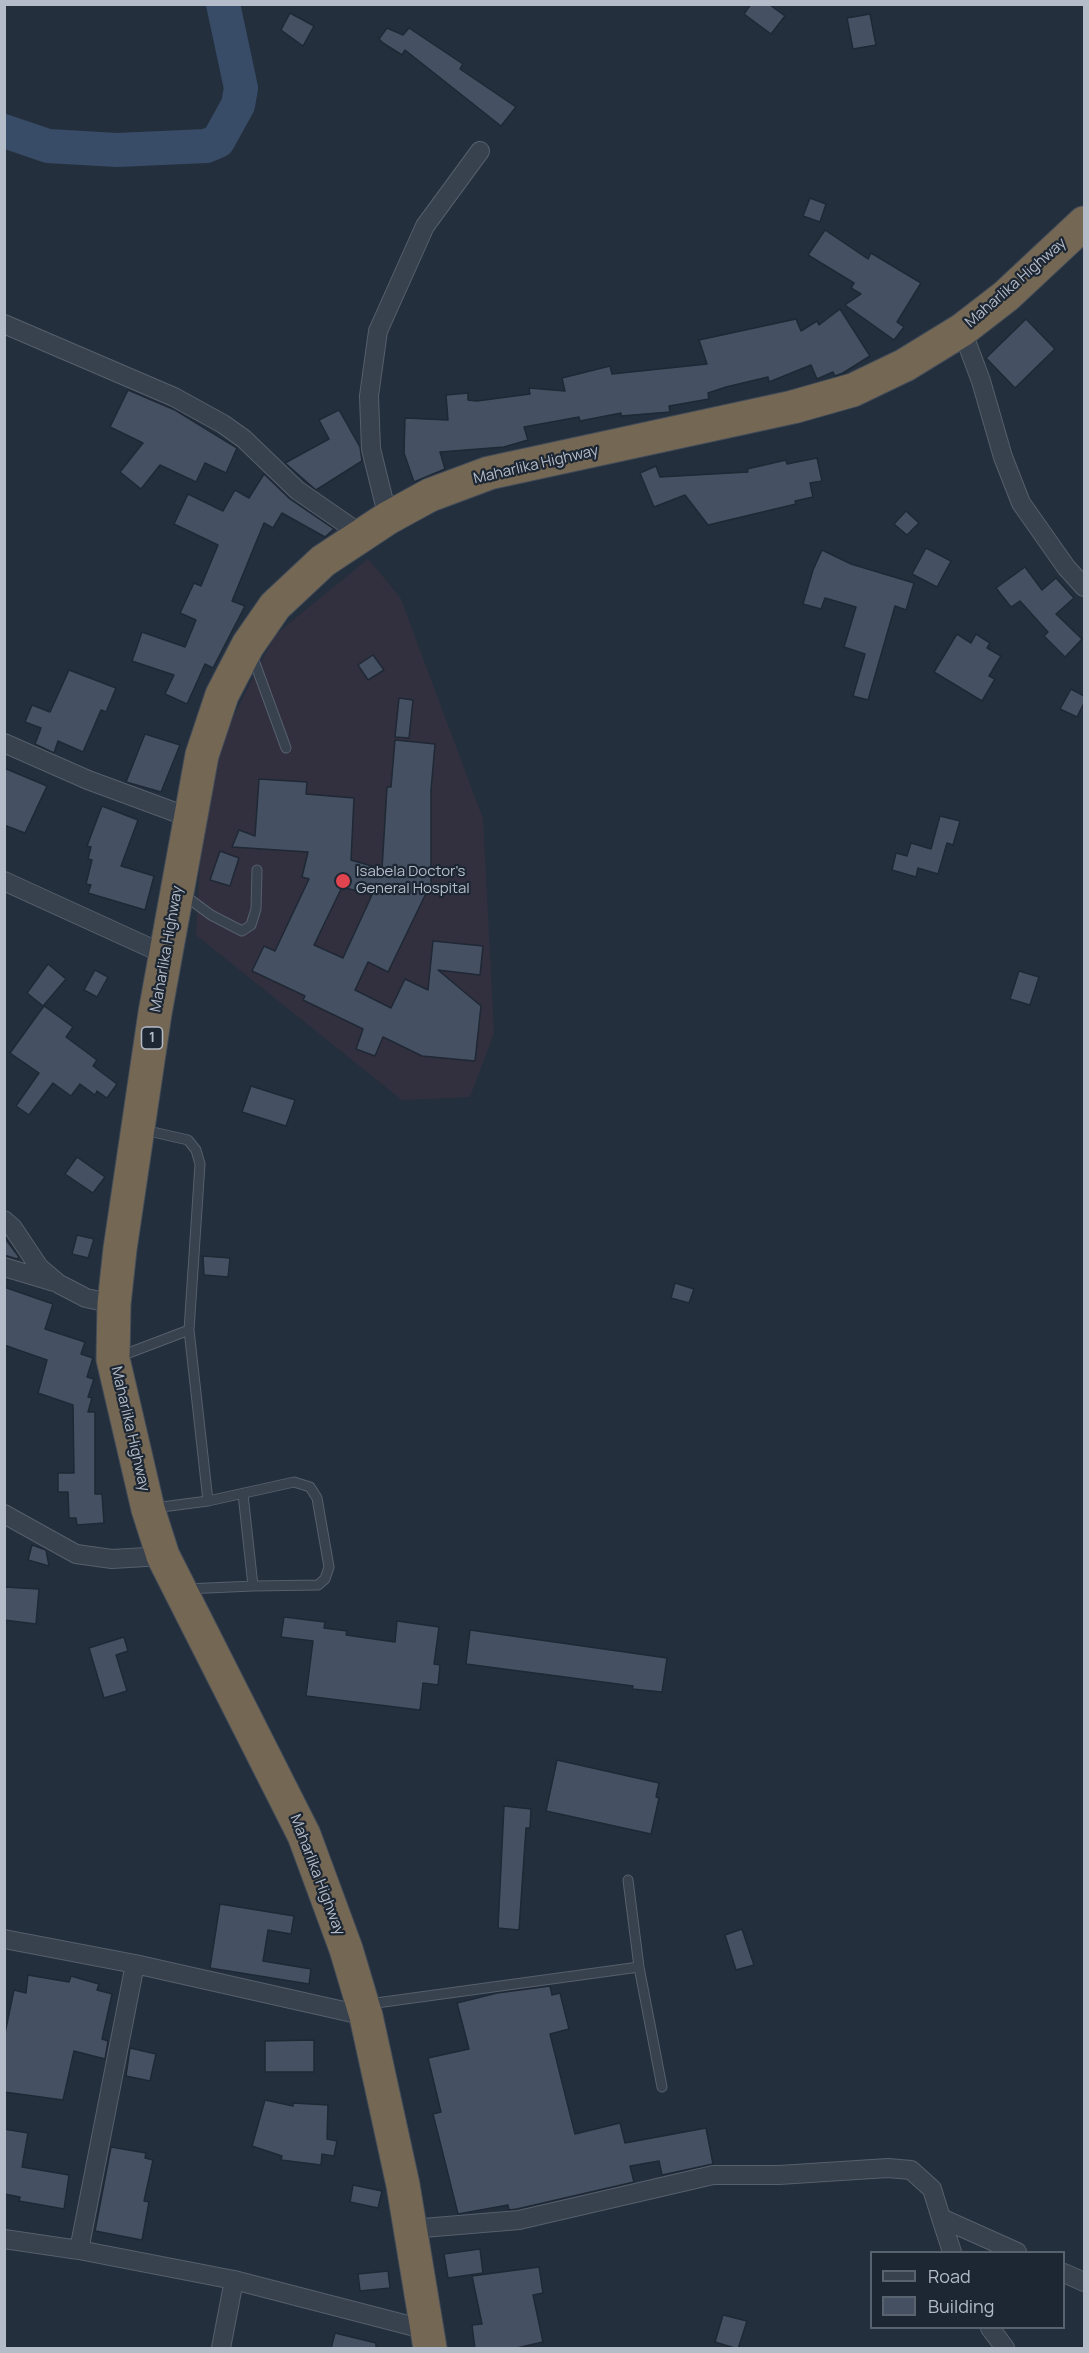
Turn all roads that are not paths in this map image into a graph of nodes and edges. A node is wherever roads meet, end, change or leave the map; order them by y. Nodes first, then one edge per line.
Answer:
1 (480, 151) dead end
2 (1084, 223) edge
3 (4, 324) edge
4 (962, 330) junction
5 (375, 527) junction
6 (1084, 587) edge
7 (248, 645) junction
8 (4, 743) edge
9 (286, 748) dead end
10 (191, 818) junction
11 (257, 870) dead end
12 (4, 881) edge
13 (177, 890) junction
14 (166, 955) junction
15 (138, 1129) junction
16 (4, 1221) edge
17 (4, 1268) edge
18 (59, 1284) junction
19 (114, 1304) junction
20 (189, 1330) junction
21 (113, 1359) junction
22 (243, 1494) junction
23 (208, 1501) junction
24 (148, 1509) junction
25 (4, 1514) edge
26 (163, 1556) junction
27 (253, 1586) junction
28 (180, 1589) junction
29 (628, 1880) dead end
30 (6, 1945) edge
31 (135, 1964) junction
32 (639, 1967) junction
33 (365, 2011) junction
34 (662, 2087) dead end
35 (941, 2218) junction
36 (411, 2229) junction
37 (4, 2239) edge
38 (79, 2250) junction
39 (951, 2251) edge
40 (1013, 2251) edge
41 (1065, 2273) edge
42 (234, 2280) junction
43 (1084, 2282) edge
44 (991, 2329) edge
45 (429, 2339) edge
46 (221, 2349) edge
47 (1005, 2349) edge

1 - 5 street
2 - 4 highway, Maharlika Highway / 1
3 - 5 street
4 - 5 highway, Maharlika Highway / 1
4 - 6 street
5 - 7 highway, Maharlika Highway / 1
7 - 9 lane
7 - 10 highway, Maharlika Highway / 1
8 - 10 street
10 - 13 highway, Maharlika Highway / 1
11 - 13 lane
12 - 14 street
13 - 14 highway, Maharlika Highway / 1
14 - 15 highway, Maharlika Highway / 1
15 - 19 highway, Maharlika Highway / 1
15 - 20 lane
16 - 18 street
17 - 18 street
18 - 19 street
19 - 21 highway, Maharlika Highway / 1
20 - 21 lane
20 - 23 lane
21 - 24 highway, Maharlika Highway / 1
22 - 23 lane
22 - 27 lane
22 - 27 lane
23 - 24 lane
24 - 26 highway, Maharlika Highway / 1
25 - 26 street
26 - 28 highway, Maharlika Highway / 1
27 - 28 lane
28 - 33 highway, Maharlika Highway / 1
29 - 32 lane
30 - 31 street
31 - 33 street
31 - 38 street
32 - 33 lane
32 - 34 lane
33 - 36 highway, Maharlika Highway / 1
35 - 36 street
35 - 39 street
35 - 40 street
36 - 45 highway, Maharlika Highway / 1
37 - 38 street
38 - 42 street
41 - 43 street
42 - 45 street
42 - 46 street
44 - 47 street

